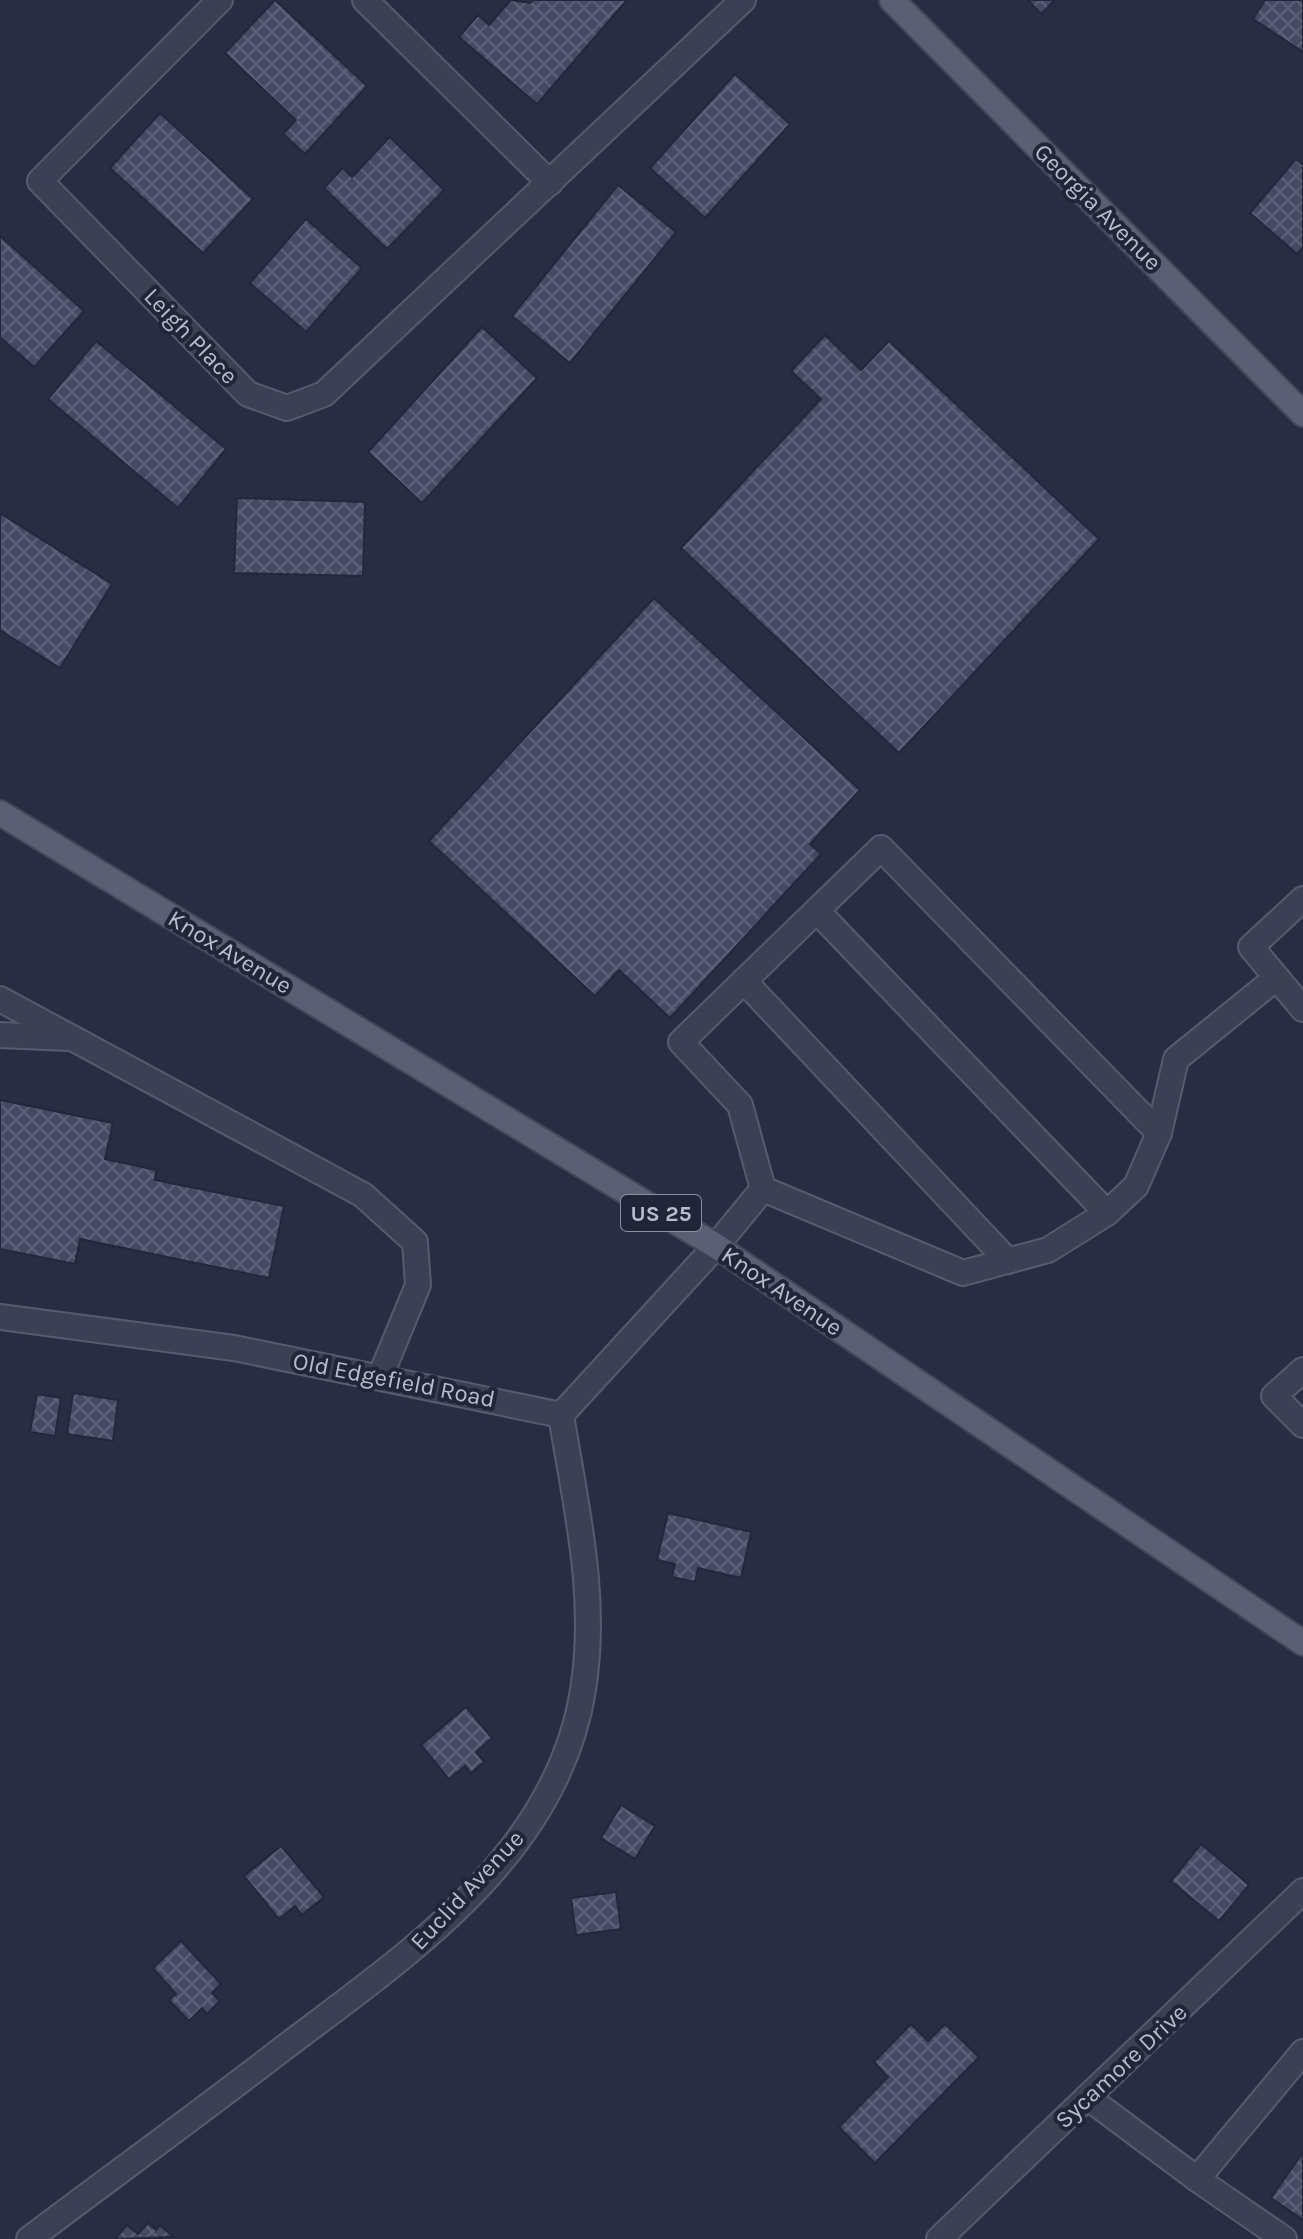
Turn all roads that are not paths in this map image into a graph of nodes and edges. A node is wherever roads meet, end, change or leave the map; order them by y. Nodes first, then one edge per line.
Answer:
1 (220, 0) edge
2 (365, 0) edge
3 (743, 0) edge
4 (892, 0) edge
5 (550, 183) junction
6 (1303, 414) edge
7 (0, 813) edge
8 (1303, 899) edge
9 (817, 911) junction
10 (1275, 979) junction
11 (744, 981) junction
12 (0, 999) edge
13 (1303, 1009) edge
14 (0, 1035) edge
15 (75, 1038) junction
16 (1159, 1133) junction
17 (763, 1189) junction
18 (1107, 1213) junction
19 (716, 1246) junction
20 (1008, 1261) junction
21 (0, 1317) edge
22 (1303, 1370) edge
23 (380, 1377) junction
24 (561, 1415) junction
25 (1303, 1425) edge
26 (1303, 1643) edge
27 (1303, 1891) edge
28 (1303, 2052) edge
29 (1087, 2097) junction
30 (1197, 2179) junction
31 (29, 2239) edge
32 (939, 2239) edge
33 (1284, 2239) edge

1 - 5 street, Leigh Place
2 - 5 street
3 - 5 street, Leigh Place
4 - 6 main road, Georgia Avenue
7 - 19 main road, Knox Avenue / US 25
8 - 10 street
9 - 11 street
9 - 16 street
9 - 18 street
10 - 13 street
10 - 16 street
11 - 17 street
11 - 20 street
12 - 15 street
14 - 15 street
15 - 23 street
16 - 18 street
17 - 19 street
17 - 20 street
18 - 20 street
19 - 24 street
19 - 26 main road, Knox Avenue / US 25
21 - 23 street, Old Edgefield Road
22 - 25 street
23 - 24 street, Old Edgefield Road
24 - 31 street, Euclid Avenue
27 - 29 street, Sycamore Drive
28 - 30 street
29 - 30 street
29 - 32 street, Sycamore Drive
30 - 33 street

